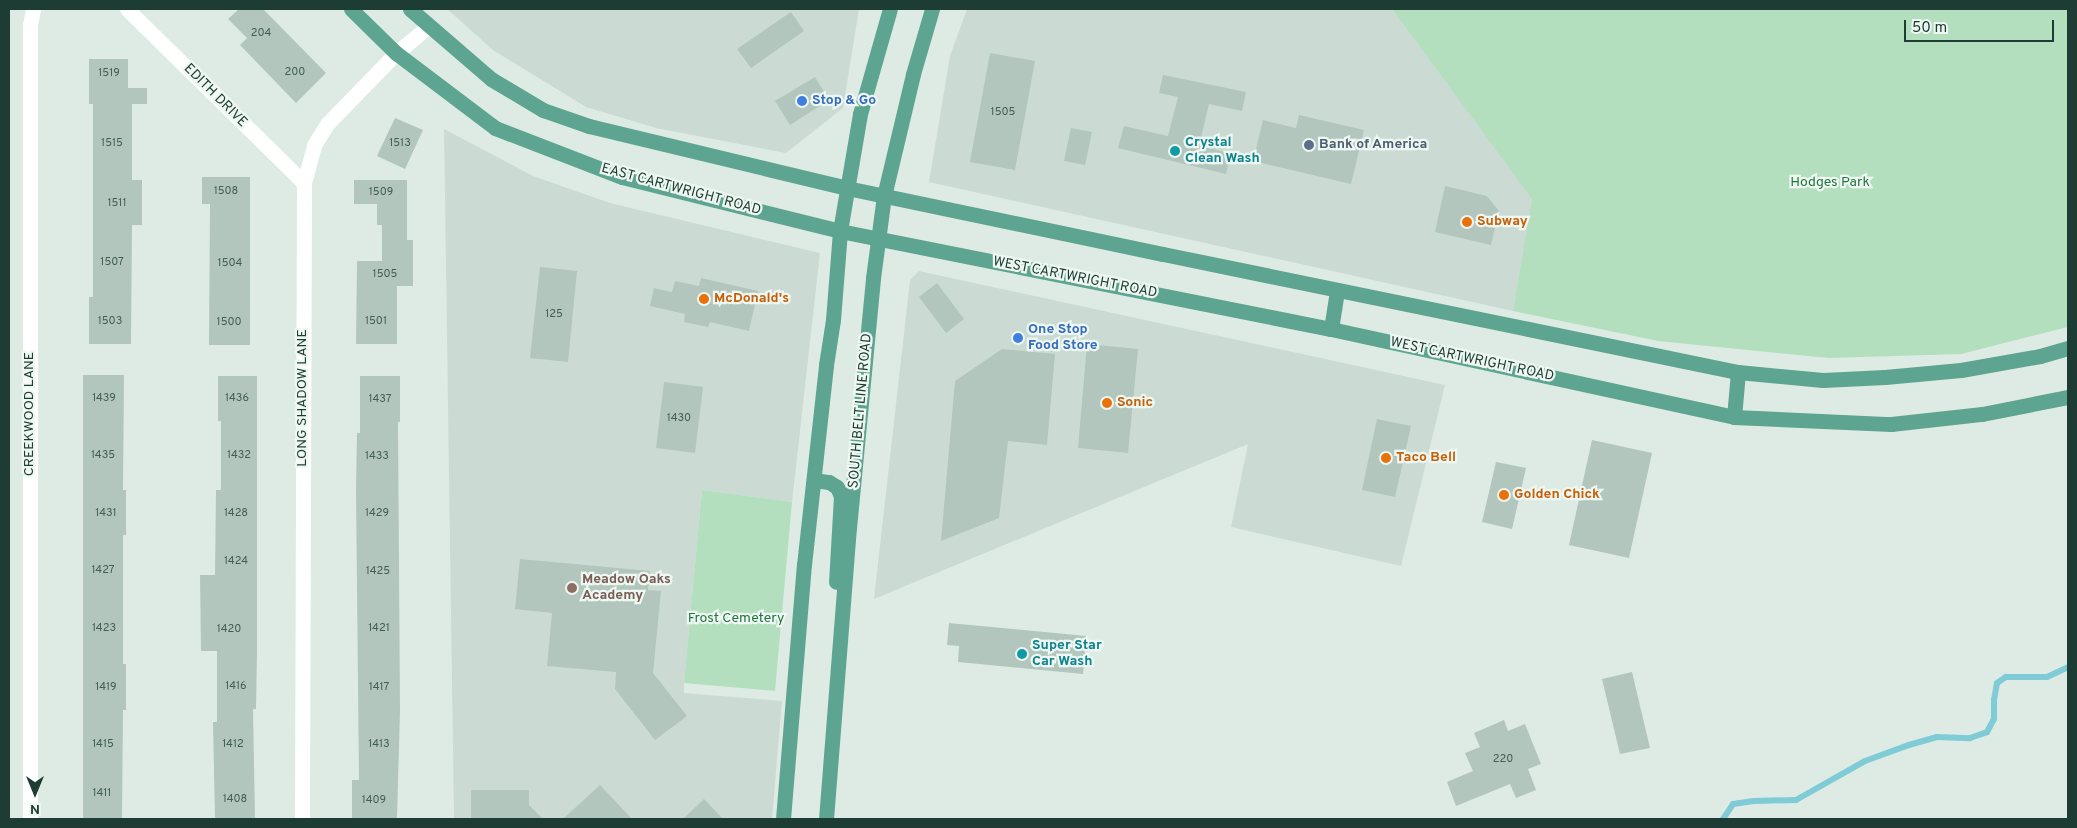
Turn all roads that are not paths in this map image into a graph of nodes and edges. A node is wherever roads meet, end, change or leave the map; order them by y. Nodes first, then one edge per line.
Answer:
1 (33, 9) edge
2 (127, 9) edge
3 (351, 9) edge
4 (410, 9) edge
5 (890, 9) edge
6 (932, 9) edge
7 (429, 26) junction
8 (396, 53) junction
9 (304, 183) junction
10 (847, 188) junction
11 (884, 196) junction
12 (840, 231) junction
13 (878, 239) junction
14 (1337, 290) junction
15 (1331, 329) junction
16 (2068, 348) edge
17 (1738, 372) junction
18 (2068, 397) edge
19 (1734, 417) junction
20 (814, 480) junction
21 (843, 608) junction
22 (30, 819) edge
23 (302, 819) edge
24 (783, 819) edge
25 (826, 819) edge

1 - 22 street, CREEKWOOD LANE
2 - 9 street, EDITH DRIVE
3 - 8 main road, EAST CARTWRIGHT ROAD
4 - 7 main road
5 - 10 main road
6 - 11 main road, SOUTH BELT LINE ROAD
7 - 8 street, LONG SHADOW LANE
7 - 10 main road
8 - 9 street, LONG SHADOW LANE
8 - 12 main road, EAST CARTWRIGHT ROAD
9 - 23 street, LONG SHADOW LANE
10 - 11 main road
10 - 12 main road
11 - 13 main road, SOUTH BELT LINE ROAD
11 - 14 main road
12 - 13 main road, EAST CARTWRIGHT ROAD
12 - 20 main road
13 - 15 main road, WEST CARTWRIGHT ROAD
13 - 21 main road, SOUTH BELT LINE ROAD
14 - 15 main road
14 - 17 main road
15 - 19 main road, WEST CARTWRIGHT ROAD
16 - 17 main road
17 - 19 main road
18 - 19 main road, WEST CARTWRIGHT ROAD
20 - 21 main road
20 - 24 main road
21 - 25 main road, SOUTH BELT LINE ROAD

